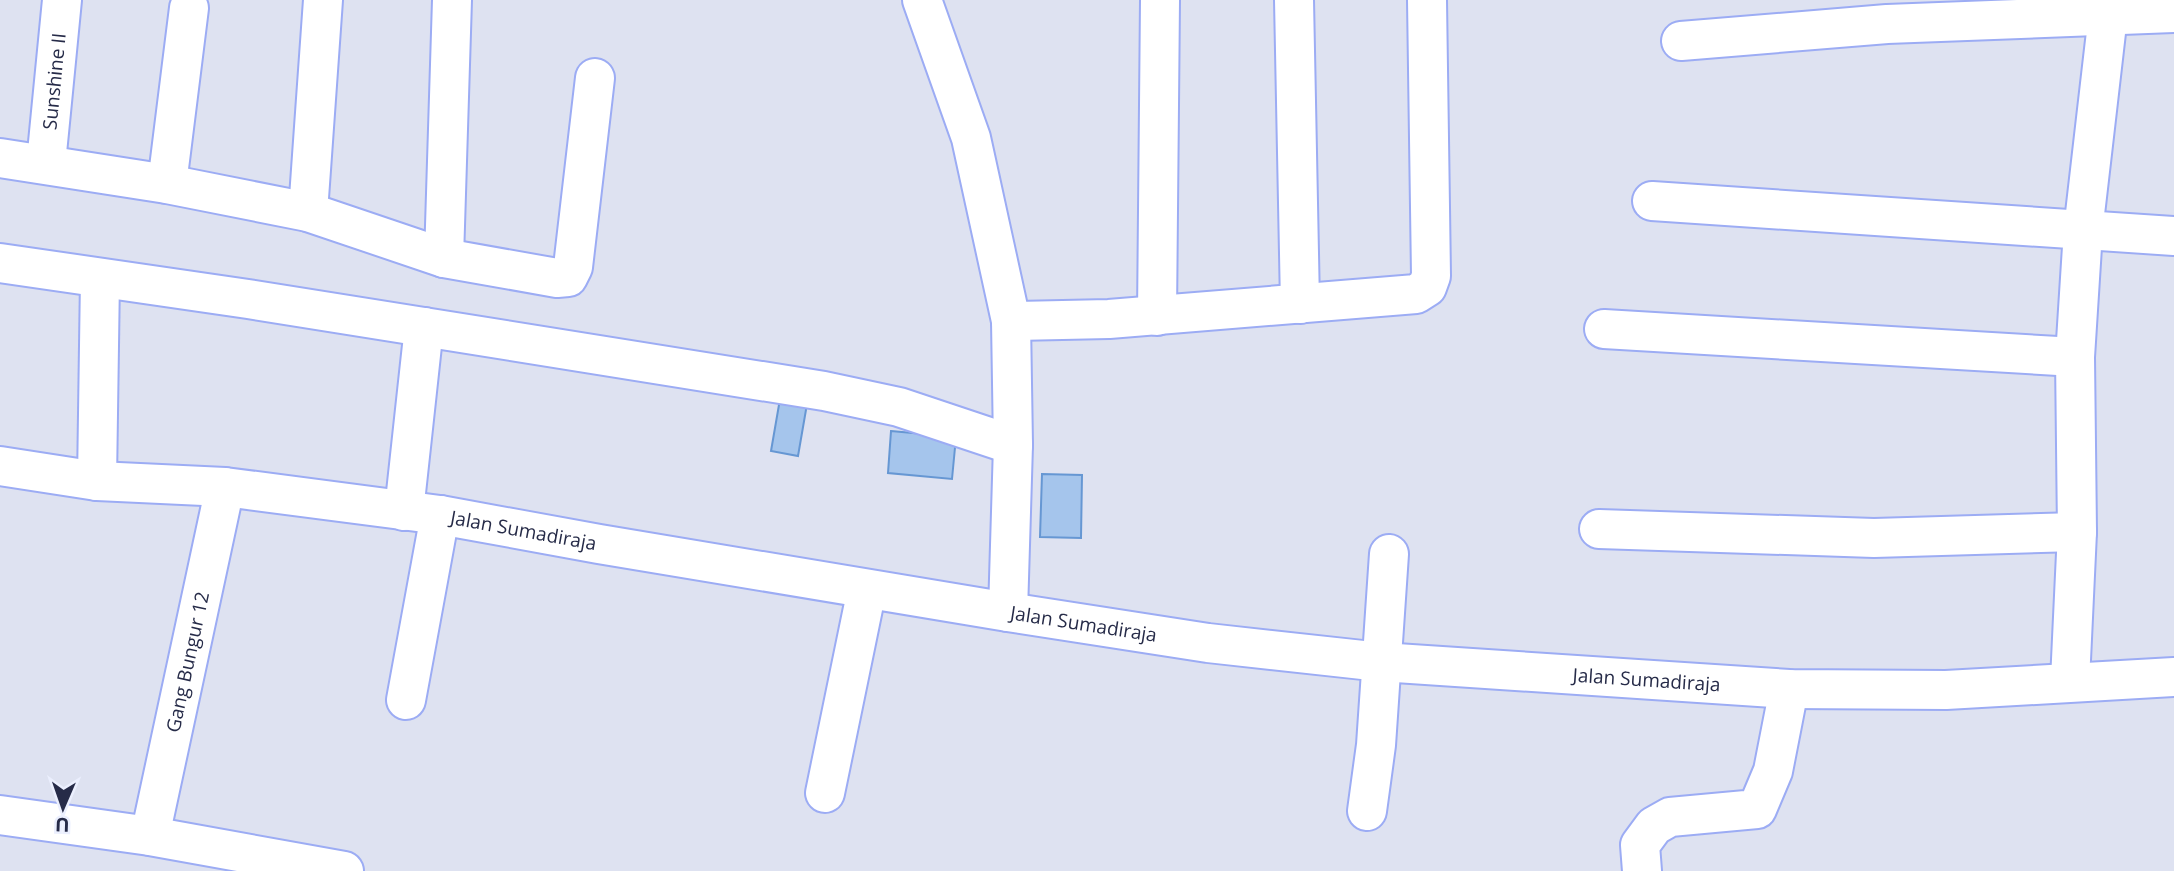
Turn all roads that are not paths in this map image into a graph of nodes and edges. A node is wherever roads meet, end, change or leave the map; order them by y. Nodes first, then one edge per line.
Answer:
1 (62, 0) edge
2 (323, 0) edge
3 (452, 0) edge
4 (922, 0) edge
5 (1160, 0) edge
6 (1294, 0) edge
7 (1427, 0) edge
8 (2108, 7) edge
9 (189, 8) dead end
10 (2174, 13) edge
11 (1681, 41) dead end
12 (595, 78) dead end
13 (0, 158) edge
14 (46, 163) junction
15 (167, 184) junction
16 (1652, 201) dead end
17 (308, 212) junction
18 (2083, 231) junction
19 (2174, 236) edge
20 (444, 258) junction
21 (0, 263) edge
22 (100, 278) junction
23 (1300, 303) junction
24 (1157, 316) junction
25 (1011, 321) junction
26 (424, 327) junction
27 (1604, 329) dead end
28 (2075, 357) junction
29 (1013, 445) junction
30 (0, 466) edge
31 (97, 481) junction
32 (225, 487) junction
33 (422, 513) junction
34 (1599, 529) dead end
35 (2077, 532) junction
36 (1389, 554) dead end
37 (867, 589) junction
38 (1007, 612) junction
39 (1381, 662) junction
40 (2174, 677) edge
41 (2070, 681) junction
42 (1790, 689) junction
43 (406, 700) dead end
44 (825, 793) dead end
45 (1367, 811) dead end
46 (0, 815) edge
47 (150, 836) junction
48 (344, 871) edge
49 (1642, 871) edge

1 - 14 street, Sunshine II
2 - 17 street
3 - 20 street
4 - 25 street
5 - 24 street
6 - 23 street
7 - 23 street
8 - 10 street
8 - 11 street
8 - 18 street
9 - 15 street
12 - 20 street
13 - 14 street
14 - 15 street
15 - 17 street
16 - 18 street
17 - 20 street
18 - 19 street
18 - 28 street
21 - 22 street
22 - 26 street
22 - 31 street
23 - 24 street
24 - 25 street
25 - 29 street
26 - 29 street
26 - 33 street
27 - 28 street
28 - 35 street
29 - 38 street
30 - 31 street, Jalan Sumadiraja
31 - 32 street, Jalan Sumadiraja
32 - 33 street, Jalan Sumadiraja
32 - 47 street, Gang Bungur 12
33 - 37 street, Jalan Sumadiraja
33 - 43 street
34 - 35 street
35 - 41 street
36 - 39 street
37 - 38 street, Jalan Sumadiraja
37 - 44 street
38 - 39 street, Jalan Sumadiraja
39 - 42 street, Jalan Sumadiraja
39 - 45 street
40 - 41 street, Jalan Sumadiraja
41 - 42 street, Jalan Sumadiraja
42 - 49 street
46 - 47 street
47 - 48 street

